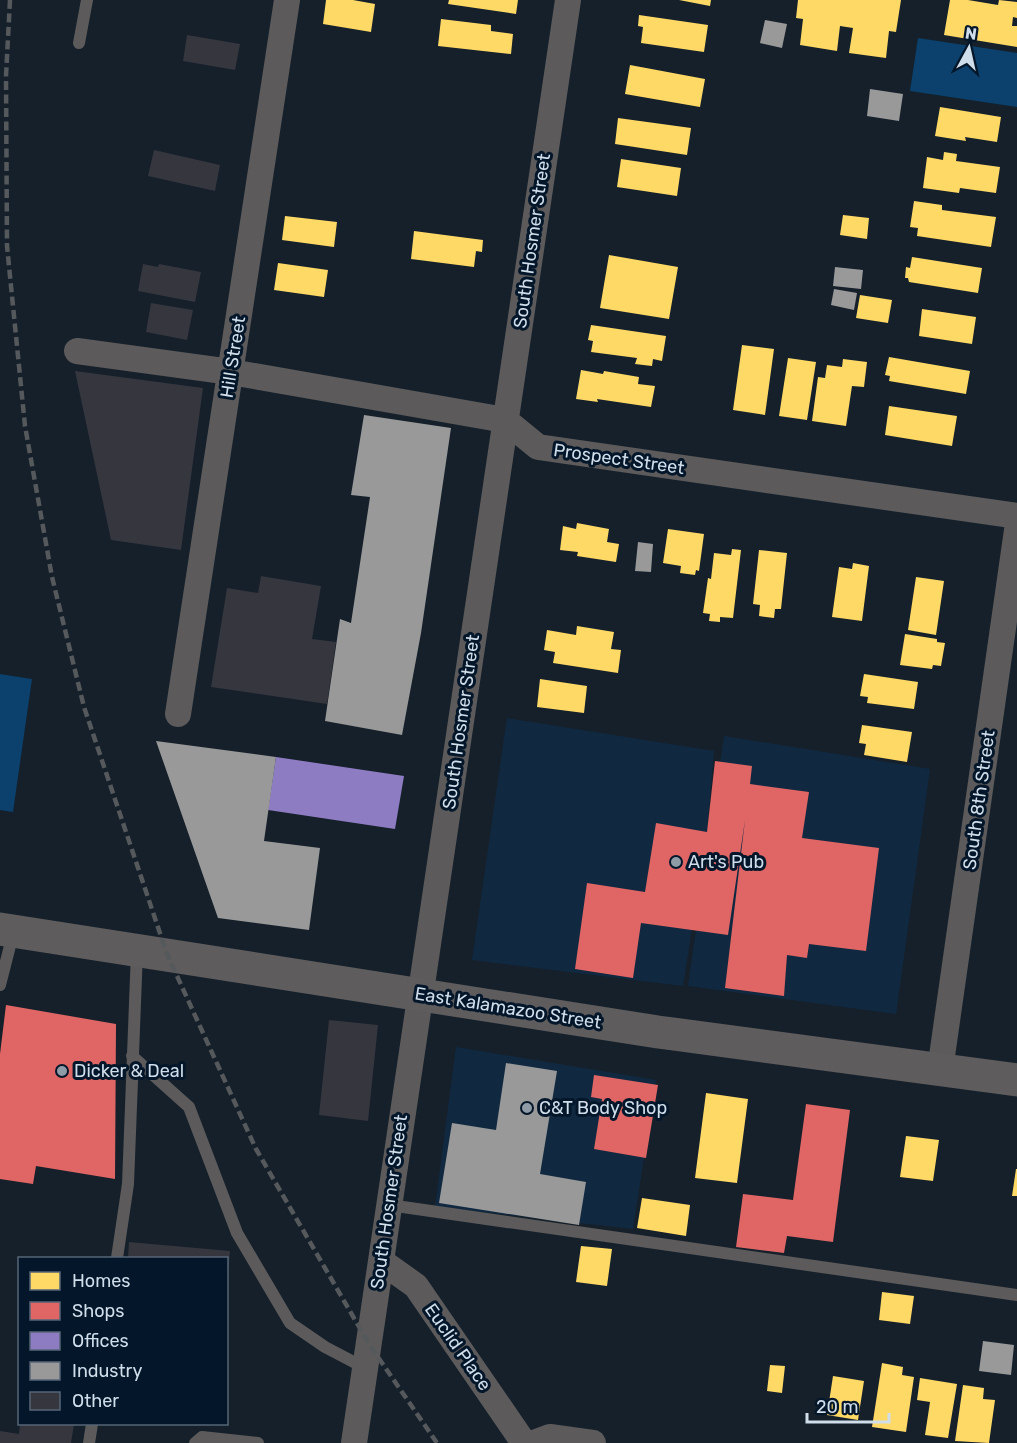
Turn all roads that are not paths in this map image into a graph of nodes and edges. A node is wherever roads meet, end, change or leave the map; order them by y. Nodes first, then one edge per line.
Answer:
1 (87, 0) edge
2 (287, 0) edge
3 (568, 0) edge
4 (80, 43) dead end
5 (77, 351) dead end
6 (231, 372) junction
7 (505, 420) junction
8 (1017, 516) edge
9 (1017, 530) edge
10 (178, 714) dead end
11 (7, 930) edge
12 (137, 950) junction
13 (0, 985) edge
14 (420, 994) junction
15 (132, 1056) junction
16 (940, 1070) junction
17 (1017, 1080) edge
18 (388, 1205) junction
19 (117, 1257) edge
20 (381, 1261) junction
21 (1017, 1295) edge
22 (365, 1368) junction
23 (92, 1425) edge
24 (89, 1443) edge
25 (195, 1443) edge
26 (258, 1443) edge
27 (354, 1443) edge
28 (524, 1443) edge
29 (534, 1443) edge
30 (593, 1443) edge

1 - 4 lane
2 - 6 street, Hill Street
3 - 7 street, South Hosmer Street
5 - 6 street, Prospect Street
6 - 7 street, Prospect Street
6 - 10 street, Hill Street
7 - 8 street, Prospect Street
7 - 14 street, South Hosmer Street
9 - 16 street, South 8th Street
11 - 12 street, East Kalamazoo Street
11 - 13 lane
12 - 14 street, East Kalamazoo Street
12 - 15 lane
14 - 16 street, East Kalamazoo Street
14 - 18 street, South Hosmer Street
15 - 19 lane
15 - 22 lane
16 - 17 street, East Kalamazoo Street
18 - 20 street, South Hosmer Street
18 - 21 lane
20 - 22 street, South Hosmer Street
20 - 28 street, Euclid Place
22 - 27 street, South Hosmer Street
23 - 24 lane
25 - 26 lane
29 - 30 street

